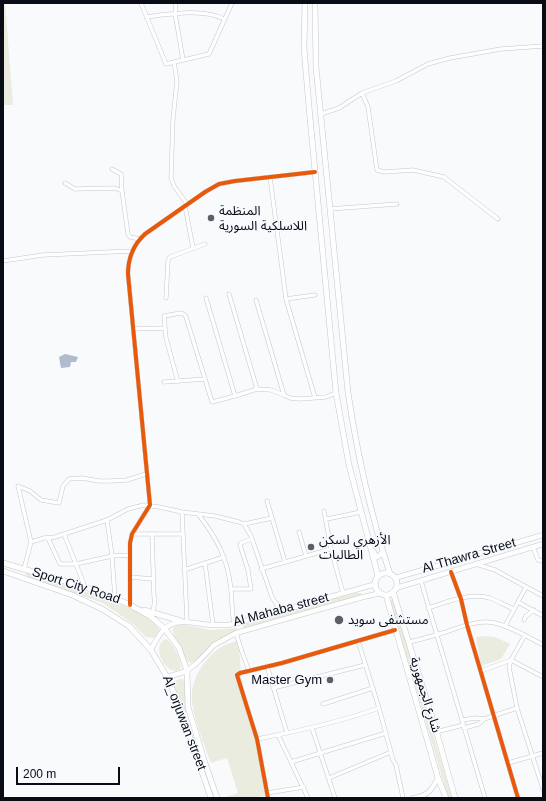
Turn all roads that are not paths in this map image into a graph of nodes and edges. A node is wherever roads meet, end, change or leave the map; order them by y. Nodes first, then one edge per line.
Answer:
1 (141, 3) edge
2 (176, 3) edge
3 (232, 3) edge
4 (304, 3) edge
5 (315, 3) edge
6 (175, 13) junction
7 (146, 17) junction
8 (224, 19) junction
9 (543, 46) edge
10 (183, 60) junction
11 (174, 62) junction
12 (306, 67) junction
13 (316, 67) junction
14 (362, 93) junction
15 (321, 114) junction
16 (112, 169) dead end
17 (315, 172) junction
18 (270, 177) junction
19 (65, 183) dead end
20 (122, 191) junction
21 (397, 204) dead end
22 (186, 205) junction
23 (330, 209) junction
24 (498, 219) dead end
25 (140, 239) junction
26 (205, 244) dead end
27 (193, 248) junction
28 (132, 250) junction
29 (3, 261) edge
30 (229, 294) dead end
31 (315, 295) dead end
32 (166, 298) dead end
33 (206, 298) dead end
34 (286, 299) junction
35 (256, 300) dead end
36 (164, 328) junction
37 (133, 329) junction
38 (205, 379) junction
39 (164, 382) dead end
40 (178, 382) junction
41 (257, 389) junction
42 (336, 393) junction
43 (284, 395) junction
44 (235, 396) junction
45 (315, 398) junction
46 (352, 424) junction
47 (342, 426) junction
48 (146, 474) junction
49 (267, 501) dead end
50 (150, 505) junction
51 (182, 512) junction
52 (324, 512) dead end
53 (361, 512) junction
54 (198, 514) junction
55 (272, 518) junction
56 (327, 519) junction
57 (107, 520) junction
58 (244, 524) junction
59 (299, 532) dead end
60 (64, 534) junction
61 (132, 534) junction
62 (182, 534) junction
63 (152, 535) junction
64 (543, 535) edge
65 (537, 536) junction
66 (48, 538) junction
67 (252, 539) junction
68 (369, 541) junction
69 (524, 541) junction
70 (31, 542) junction
71 (542, 544) edge
72 (533, 547) junction
73 (331, 549) junction
74 (527, 549) junction
75 (383, 552) junction
76 (129, 555) junction
77 (112, 556) junction
78 (306, 556) junction
79 (224, 557) junction
80 (543, 561) edge
81 (3, 562) edge
82 (285, 562) junction
83 (204, 563) junction
84 (76, 564) junction
85 (476, 564) junction
86 (24, 569) junction
87 (261, 569) junction
88 (184, 570) junction
89 (3, 571) edge
90 (452, 572) junction
91 (390, 574) junction
92 (130, 578) junction
93 (377, 578) junction
94 (395, 578) junction
95 (153, 579) junction
96 (421, 581) junction
97 (376, 584) junction
98 (85, 587) junction
99 (526, 587) junction
100 (361, 588) junction
101 (231, 589) junction
102 (395, 590) junction
103 (343, 593) junction
104 (383, 594) junction
105 (543, 596) edge
106 (363, 597) junction
107 (115, 598) junction
108 (461, 599) junction
109 (518, 602) junction
110 (130, 605) junction
111 (428, 608) junction
112 (137, 609) junction
113 (514, 609) junction
114 (280, 610) junction
115 (534, 610) junction
116 (153, 613) junction
117 (543, 616) edge
118 (524, 620) dead end
119 (184, 621) junction
120 (240, 623) junction
121 (234, 624) junction
122 (213, 625) junction
123 (467, 625) junction
124 (505, 626) junction
125 (165, 629) junction
126 (395, 630) junction
127 (243, 631) junction
128 (236, 633) junction
129 (436, 635) junction
130 (525, 635) junction
131 (358, 641) junction
132 (409, 642) junction
133 (543, 645) edge
134 (151, 650) junction
135 (511, 660) junction
136 (365, 665) junction
137 (267, 666) junction
138 (187, 671) junction
139 (250, 671) junction
140 (480, 671) junction
141 (167, 677) junction
142 (543, 677) edge
143 (273, 688) junction
144 (373, 688) junction
145 (323, 704) dead end
146 (379, 708) junction
147 (517, 708) junction
148 (494, 715) junction
149 (484, 719) junction
150 (463, 724) junction
151 (312, 728) junction
152 (436, 732) junction
153 (287, 733) junction
154 (386, 733) junction
155 (278, 735) junction
156 (257, 739) junction
157 (320, 752) junction
158 (391, 752) junction
159 (543, 753) edge
160 (532, 756) junction
161 (291, 762) junction
162 (508, 763) junction
163 (329, 778) junction
164 (438, 778) junction
165 (304, 787) junction
166 (543, 789) edge
167 (431, 790) junction
168 (267, 793) junction
169 (212, 798) edge
170 (217, 798) edge
171 (268, 798) edge
172 (308, 798) edge
173 (335, 798) edge
174 (403, 798) edge
175 (415, 798) edge
176 (428, 798) edge
177 (446, 798) edge
178 (455, 798) edge
179 (485, 798) edge
180 (518, 798) edge

1 - 7 street
2 - 6 street
3 - 8 street
4 - 12 main road
5 - 13 main road
6 - 7 street
6 - 8 street
6 - 10 street
7 - 11 street
8 - 10 street
9 - 14 street
10 - 11 street
11 - 22 street
12 - 13 main road
12 - 17 main road
13 - 15 main road
14 - 15 street
14 - 24 street
15 - 23 main road
16 - 20 street
17 - 18 street
17 - 42 main road
18 - 22 street
18 - 34 street
19 - 20 street
20 - 25 street
21 - 23 street
22 - 25 street
22 - 27 street
23 - 46 main road
25 - 28 street
26 - 27 street
27 - 32 street
28 - 29 street
28 - 37 street
30 - 41 street
31 - 34 street
33 - 44 street
34 - 45 street
35 - 43 street
36 - 37 street
36 - 38 street
36 - 40 street
37 - 48 street
38 - 40 street
38 - 44 street
39 - 40 street
41 - 43 street
41 - 44 street
42 - 45 street
42 - 47 main road
43 - 45 street
46 - 47 main road
46 - 75 main road
47 - 53 main road
48 - 50 street
48 - 70 street
49 - 55 street
50 - 51 street
50 - 57 street
50 - 61 street
51 - 54 street
51 - 62 street
52 - 56 street
53 - 56 street
53 - 68 main road
54 - 58 street
54 - 79 street
55 - 58 street
55 - 82 street
56 - 73 street
57 - 60 street
57 - 77 street
58 - 67 street
59 - 78 street
60 - 66 street
60 - 84 street
61 - 63 street
61 - 76 street
62 - 63 street
62 - 88 street
63 - 95 street
64 - 65 main road, Al Thawra Street
65 - 69 main road, Al Thawra Street
65 - 71 main road
66 - 70 street
66 - 84 street
67 - 87 street
67 - 101 street
68 - 75 main road
68 - 93 main road
69 - 74 main road
69 - 94 main road, Al Thawra Street
70 - 86 street
71 - 72 main road, Al Thawra Street
72 - 74 main road, Al Thawra Street
72 - 80 street
73 - 78 street
73 - 103 street
74 - 85 main road, Al Thawra Street
75 - 91 main road
76 - 77 street
76 - 92 street
77 - 84 street
77 - 107 street
78 - 82 street
79 - 83 street
79 - 101 street
81 - 86 main road, Sport City Road
82 - 87 street
83 - 88 street
83 - 122 street
84 - 98 street
85 - 90 main road, Al Thawra Street
85 - 99 street
86 - 98 main road, Sport City Road
87 - 114 street
88 - 119 street
89 - 134 main road, Sport City Road
90 - 96 main road, Al Thawra Street
90 - 108 street
91 - 93 main road
91 - 94 main road
92 - 95 street
92 - 110 street
93 - 97 main road
94 - 102 main road
95 - 116 street
96 - 102 main road, Al Thawra Street
96 - 111 street
97 - 100 main road, Al Mahaba street
97 - 104 main road
98 - 107 main road, Sport City Road
99 - 105 street
99 - 109 street
100 - 103 main road, Al Mahaba street
100 - 106 main road
101 - 121 street
102 - 104 main road
102 - 132 main road, شارع الجمهورية
103 - 114 main road, Al Mahaba street
104 - 106 main road, Al Mahaba street
104 - 126 main road, شارع الجمهورية
106 - 127 main road, Al Mahaba street
107 - 110 main road, Sport City Road
108 - 111 street
108 - 113 street
108 - 123 street
109 - 113 street
109 - 115 street
110 - 112 main road, Sport City Road
111 - 129 street
112 - 116 main road
112 - 125 main road, Sport City Road
113 - 124 street
114 - 120 main road, Al Mahaba street
115 - 117 street
115 - 118 street
116 - 119 main road
119 - 122 main road, Al Mahaba street
119 - 125 main road
120 - 121 main road, Al Mahaba street
120 - 127 main road
121 - 122 main road, Al Mahaba street
123 - 124 street
123 - 129 street
123 - 140 street
124 - 130 street
125 - 134 main road
125 - 138 main road, Al_orjuwan street
126 - 131 street
126 - 164 main road, شارع الجمهورية
127 - 128 main road, Al Mahaba street
128 - 138 main road, Al Mahaba street
128 - 139 street
129 - 132 street
129 - 150 street
130 - 133 street
130 - 135 street
131 - 136 street
131 - 137 street
132 - 152 main road, شارع الجمهورية
134 - 141 main road, Al_orjuwan street
135 - 140 street
135 - 142 street
135 - 147 street
136 - 143 street
136 - 144 street
137 - 139 street
137 - 143 street
138 - 141 main road, Al Mahaba street
138 - 170 main road, Al_orjuwan street
139 - 156 street
140 - 148 street
141 - 169 main road, Al_orjuwan street
143 - 153 street
144 - 145 street
144 - 146 street
146 - 151 street
146 - 154 street
147 - 148 street
147 - 160 street
148 - 149 street
148 - 162 street
149 - 150 street
149 - 150 street
150 - 152 street
150 - 179 street
151 - 153 street
151 - 157 street
152 - 178 main road, شارع الجمهورية
153 - 155 street
154 - 157 street
154 - 158 street
155 - 156 street
155 - 161 street
156 - 168 street
157 - 161 street
157 - 163 street
158 - 163 street
158 - 174 street
159 - 160 street
160 - 162 street
160 - 166 street
161 - 165 street
162 - 180 street
163 - 173 street
164 - 167 main road
164 - 177 main road, شارع الجمهورية
165 - 168 street
165 - 172 street
167 - 175 main road
167 - 176 main road
168 - 171 street

